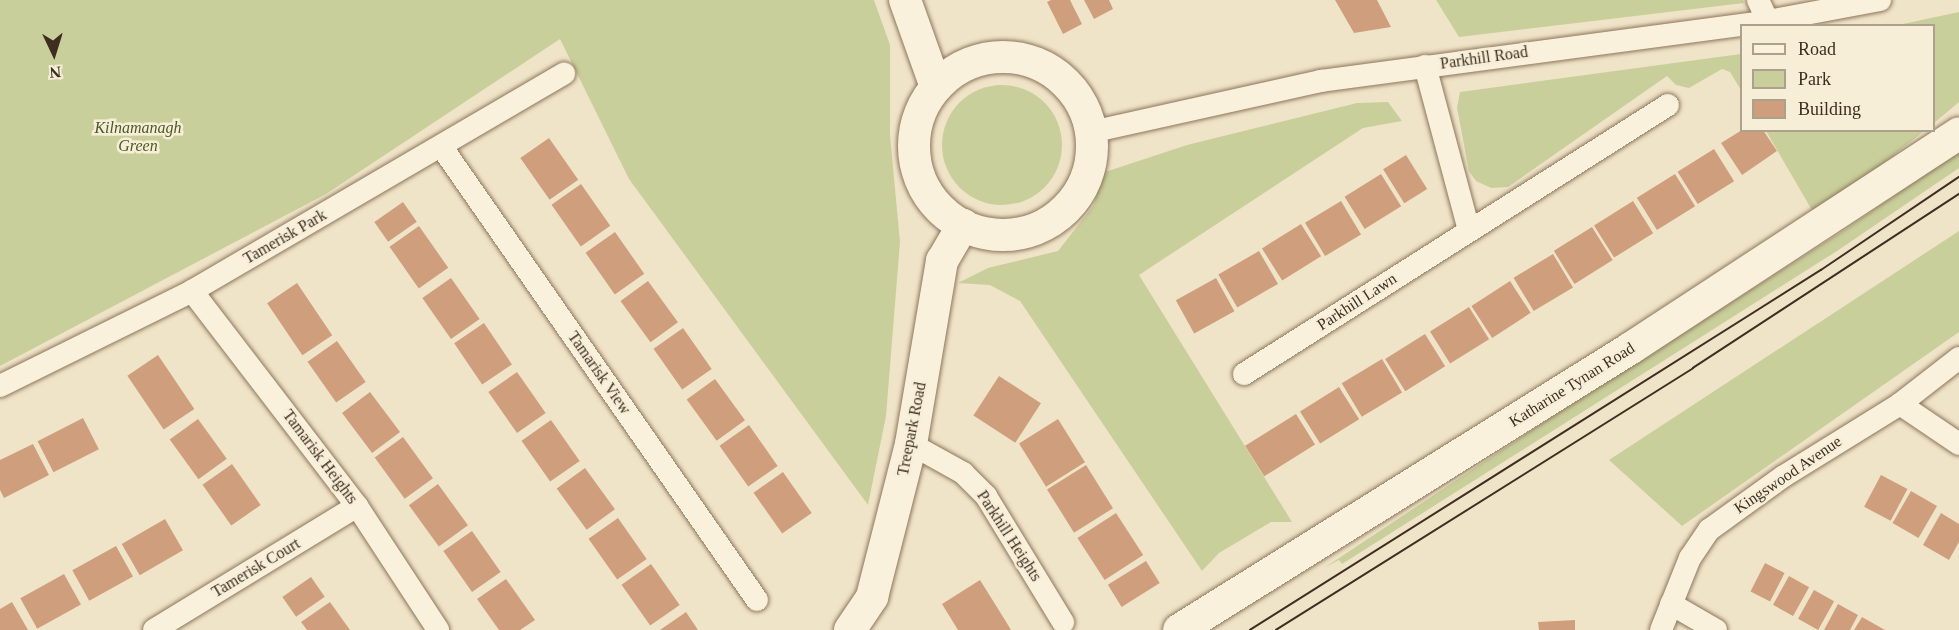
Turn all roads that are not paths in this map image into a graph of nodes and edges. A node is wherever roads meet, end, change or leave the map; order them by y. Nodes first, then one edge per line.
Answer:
1 (904, 0) edge
2 (1758, 0) edge
3 (1880, 0) edge
4 (1768, 21) junction
5 (1745, 24) edge
6 (1740, 25) edge
7 (1425, 66) junction
8 (564, 75) dead end
9 (936, 87) junction
10 (1668, 105) dead end
11 (1091, 132) junction
12 (1959, 133) edge
13 (441, 146) junction
14 (963, 225) junction
15 (1469, 230) junction
16 (192, 291) junction
17 (1959, 358) edge
18 (1244, 374) dead end
19 (0, 386) edge
20 (1900, 404) junction
21 (911, 444) junction
22 (1959, 444) edge
23 (357, 506) junction
24 (757, 600) dead end
25 (1671, 604) junction
26 (1222, 619) edge
27 (1063, 622) dead end
28 (154, 630) edge
29 (438, 630) edge
30 (850, 630) edge
31 (1179, 630) edge
32 (1661, 630) edge
33 (1716, 630) edge

1 - 9 street
2 - 4 street
3 - 4 street, Parkhill Road
4 - 5 street, Parkhill Road
6 - 7 street, Parkhill Road
7 - 11 street, Parkhill Road
7 - 15 street
8 - 13 street, Tamerisk Park
9 - 11 street
9 - 14 street
10 - 15 street, Parkhill Lawn
11 - 14 street
12 - 26 street, Katharine Tynan Road
13 - 16 street, Tamerisk Park
13 - 24 street, Tamarisk View
14 - 21 street, Treepark Road
15 - 18 street, Parkhill Lawn
16 - 19 street, Tamerisk Park
16 - 23 street, Tamarisk Heights
17 - 20 street, Kingswood Avenue
20 - 22 street
20 - 25 street, Kingswood Avenue
21 - 27 street, Parkhill Heights
21 - 30 street, Treepark Road
23 - 28 street, Tamerisk Court
23 - 29 street, Tamarisk Heights
25 - 32 street, Kingswood Avenue
25 - 33 street
26 - 31 street, Katharine Tynan Road

